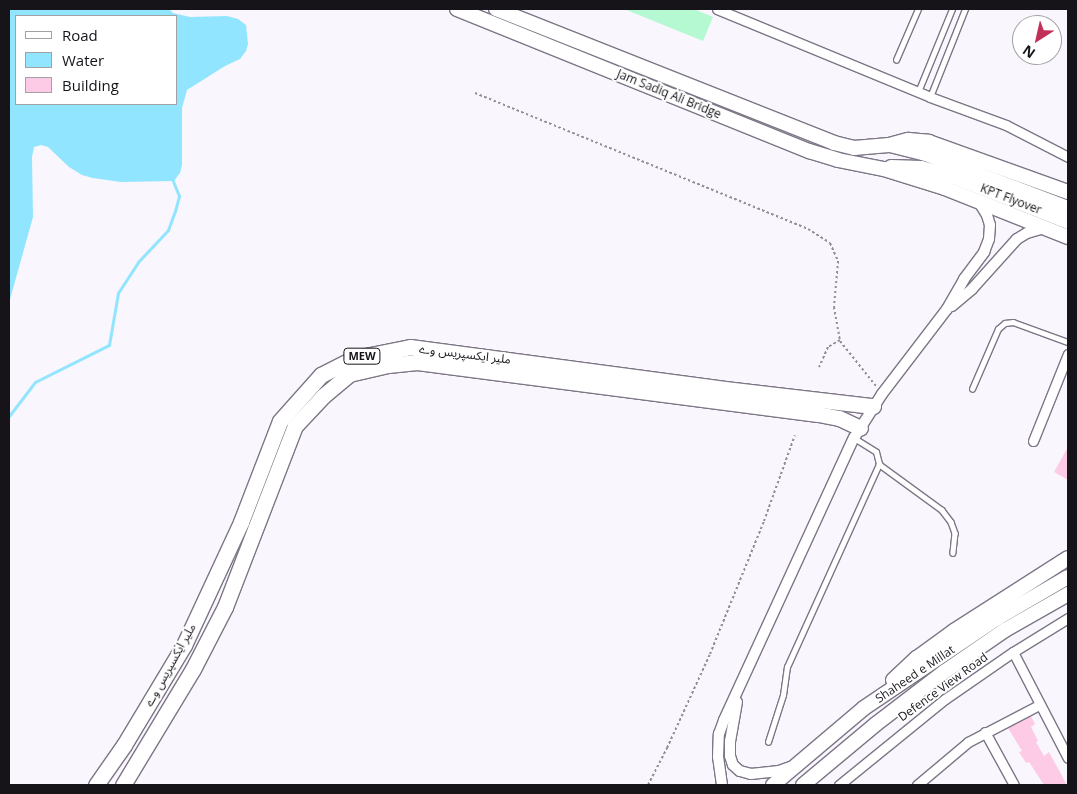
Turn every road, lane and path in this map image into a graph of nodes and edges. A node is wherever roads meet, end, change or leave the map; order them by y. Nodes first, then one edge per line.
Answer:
1 (457, 9) edge
2 (496, 9) edge
3 (717, 9) edge
4 (918, 9) edge
5 (952, 9) edge
6 (965, 9) edge
7 (896, 60) dead end
8 (918, 92) junction
9 (476, 93) dead end
10 (930, 97) junction
11 (889, 145) junction
12 (1068, 157) edge
13 (884, 169) junction
14 (954, 171) junction
15 (1068, 192) edge
16 (979, 202) junction
17 (1068, 208) edge
18 (1068, 222) edge
19 (1045, 228) junction
20 (1068, 237) edge
21 (947, 310) junction
22 (840, 340) junction
23 (1068, 342) edge
24 (1068, 354) edge
25 (819, 367) dead end
26 (972, 389) dead end
27 (878, 400) junction
28 (857, 433) junction
29 (795, 435) dead end
30 (1033, 441) dead end
31 (879, 464) junction
32 (953, 553) dead end
33 (1068, 558) edge
34 (1065, 579) edge
35 (1068, 594) edge
36 (1068, 618) edge
37 (1012, 652) junction
38 (738, 694) junction
39 (1039, 705) junction
40 (864, 708) junction
41 (985, 732) junction
42 (768, 742) dead end
43 (1068, 758) edge
44 (799, 763) junction
45 (96, 785) edge
46 (123, 785) edge
47 (648, 785) edge
48 (722, 785) edge
49 (772, 785) edge
50 (804, 785) edge
51 (839, 785) edge
52 (917, 785) edge
53 (1014, 785) edge

1 - 13 main road, Jam Sadiq Ali Bridge
2 - 11 main road, Jam Sadiq Ali Bridge
3 - 8 street
4 - 7 lane
5 - 8 lane
6 - 10 lane
8 - 10 street
9 - 22 path
10 - 12 street
11 - 14 main road
11 - 15 main road
13 - 14 main road
13 - 16 main road
14 - 17 main road, KPT Flyover
14 - 18 main road, KPT Flyover
16 - 19 main road
16 - 21 street
19 - 20 main road
19 - 21 street
21 - 27 street
22 - 25 path
22 - 27 path
23 - 26 lane
24 - 30 street
27 - 28 street
27 - 45 highway, ملیر ایکسپریس وے / MEW
28 - 31 lane
28 - 38 street
28 - 46 highway, ملیر ایکسپریس وے / MEW
29 - 47 path
31 - 32 lane
31 - 42 lane
33 - 40 main road
34 - 40 main road, Shaheed e Millat
35 - 50 main road, Shaheed e Millat
36 - 37 street, Defence View Road
37 - 39 street
37 - 51 street, Defence View Road
38 - 44 street
38 - 48 street
39 - 41 street
39 - 43 street
40 - 44 main road, Shaheed e Millat
41 - 52 street
41 - 53 street
44 - 49 main road, Shaheed e Millat

